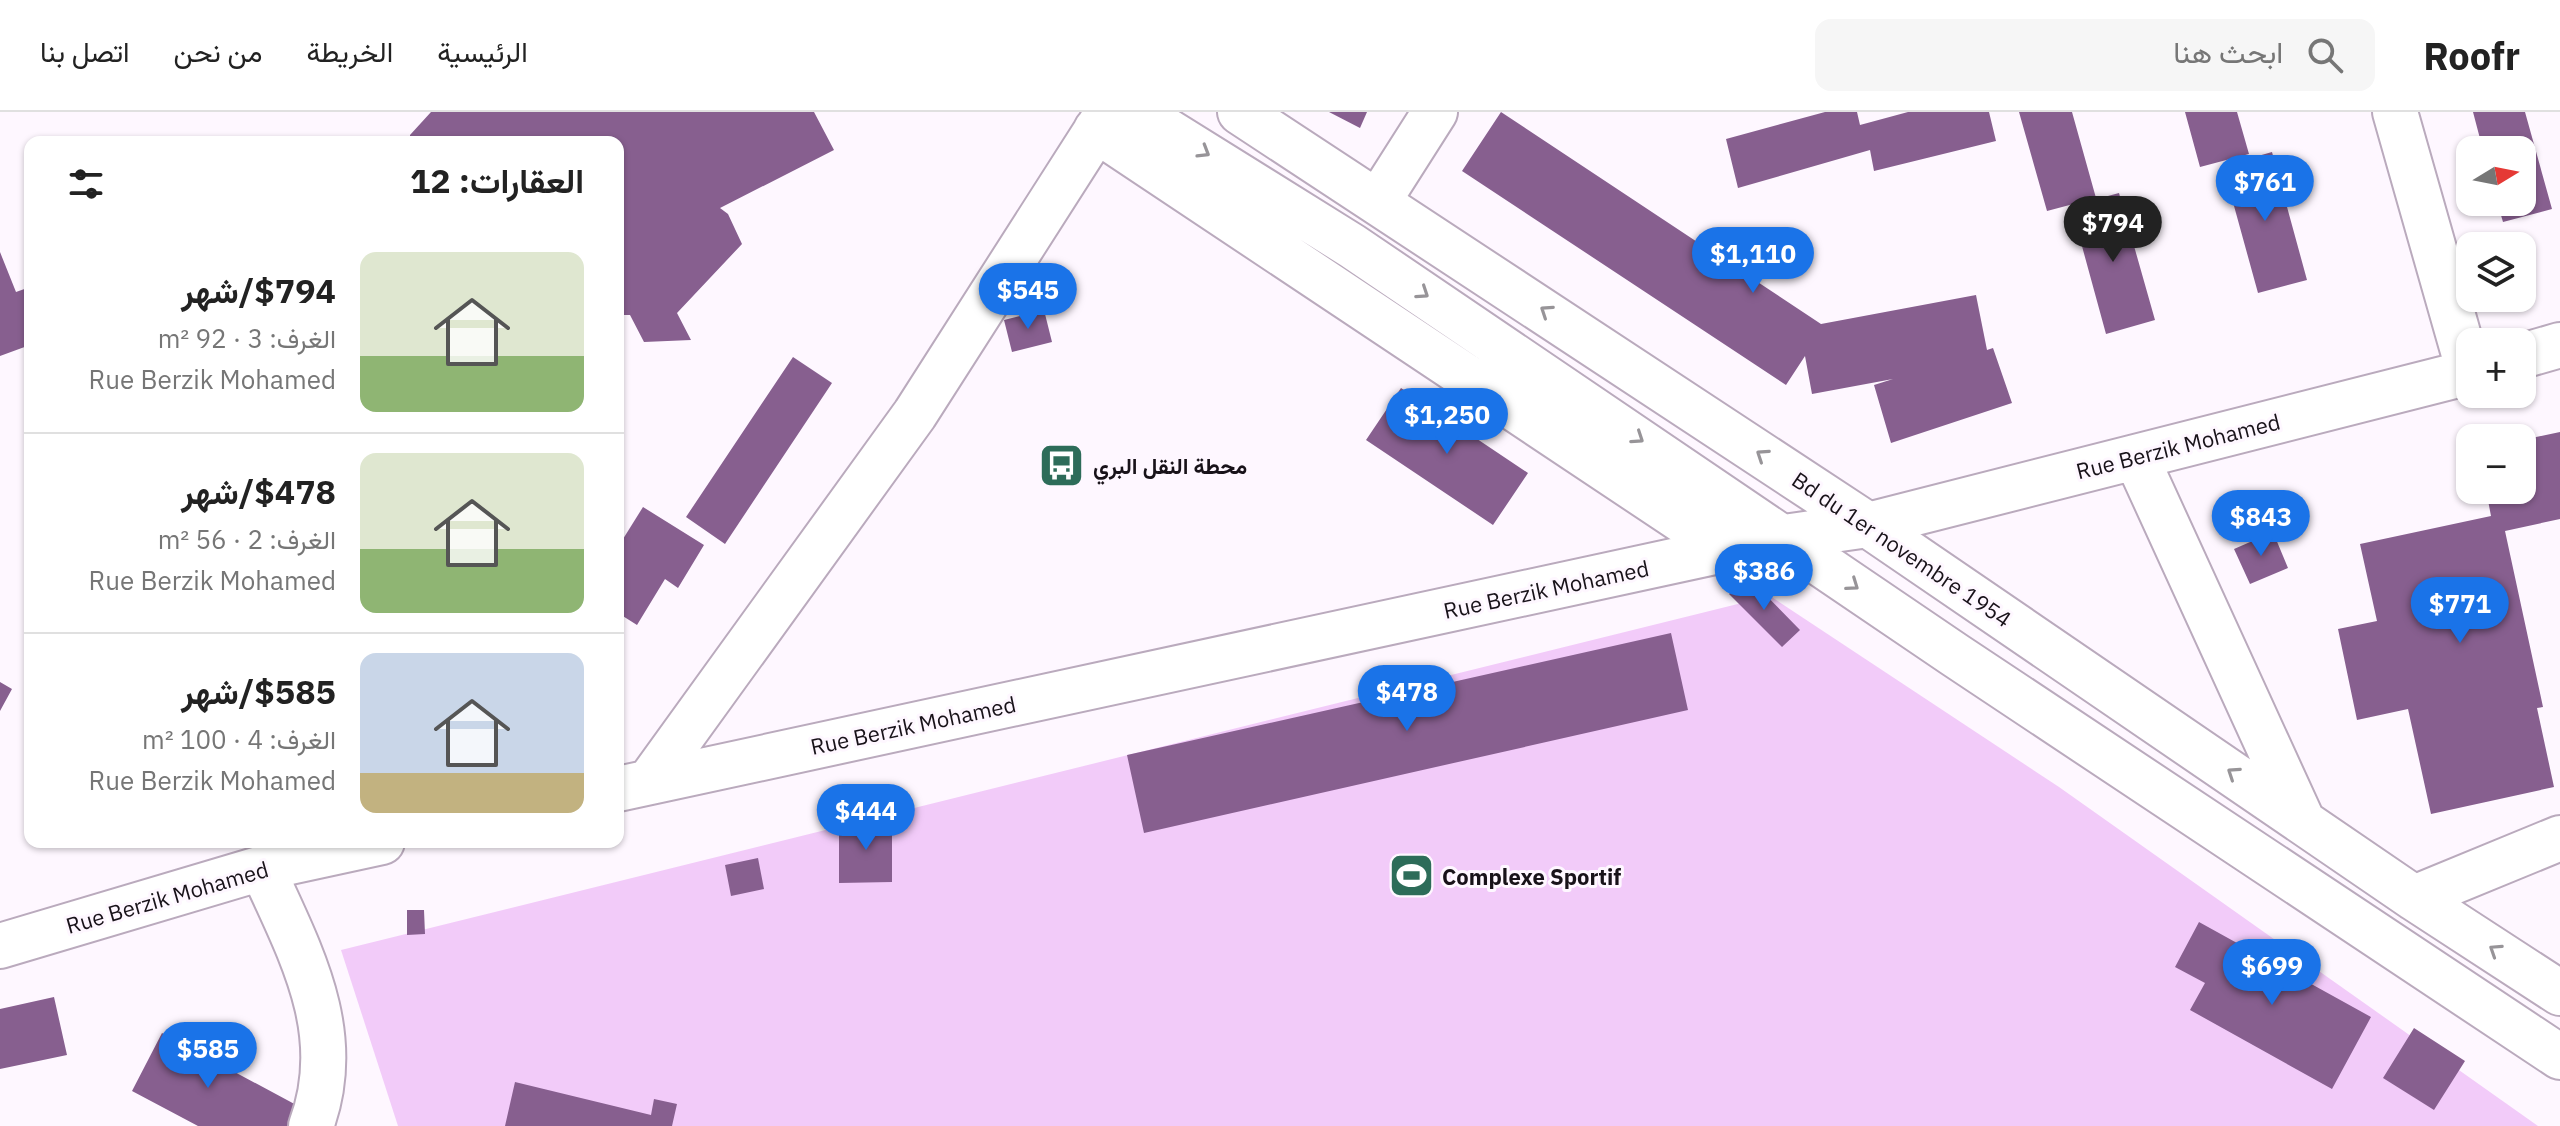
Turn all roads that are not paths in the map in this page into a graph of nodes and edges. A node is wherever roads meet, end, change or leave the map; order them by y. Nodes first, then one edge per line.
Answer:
1 (1137, 112) edge
2 (1240, 112) edge
3 (1435, 112) edge
4 (2395, 112) edge
5 (1102, 121) edge
6 (1379, 200) junction
7 (2457, 328) edge
8 (2560, 345) edge
9 (2536, 352) edge
10 (2456, 376) edge
11 (2136, 457) junction
12 (1868, 525) junction
13 (1784, 537) junction
14 (1728, 551) junction
15 (633, 786) edge
16 (2302, 820) junction
17 (2560, 838) edge
18 (354, 848) edge
19 (262, 868) junction
20 (2414, 898) junction
21 (0, 946) edge
22 (2560, 993) edge
23 (2560, 1057) edge
24 (311, 1126) edge

1 -> 13 street
2 - 6 street, Bd du 1er novembre 1954
3 - 6 street
4 - 7 street
5 - 14 street
5 - 15 street
12 -> 6 street, Bd du 1er novembre 1954
8 - 9 street
10 - 11 street, Rue Berzik Mohamed
11 - 12 street, Rue Berzik Mohamed
11 - 16 street
12 - 13 street, Rue Berzik Mohamed
16 -> 12 street, Bd du 1er novembre 1954
13 - 14 street, Rue Berzik Mohamed
13 -> 23 street
14 - 15 street, Rue Berzik Mohamed
16 - 20 street, Bd du 1er novembre 1954
17 - 20 street
18 - 19 street, Rue Berzik Mohamed
19 - 21 street, Rue Berzik Mohamed
19 - 24 street
22 -> 20 street, Bd du 1er novembre 1954

